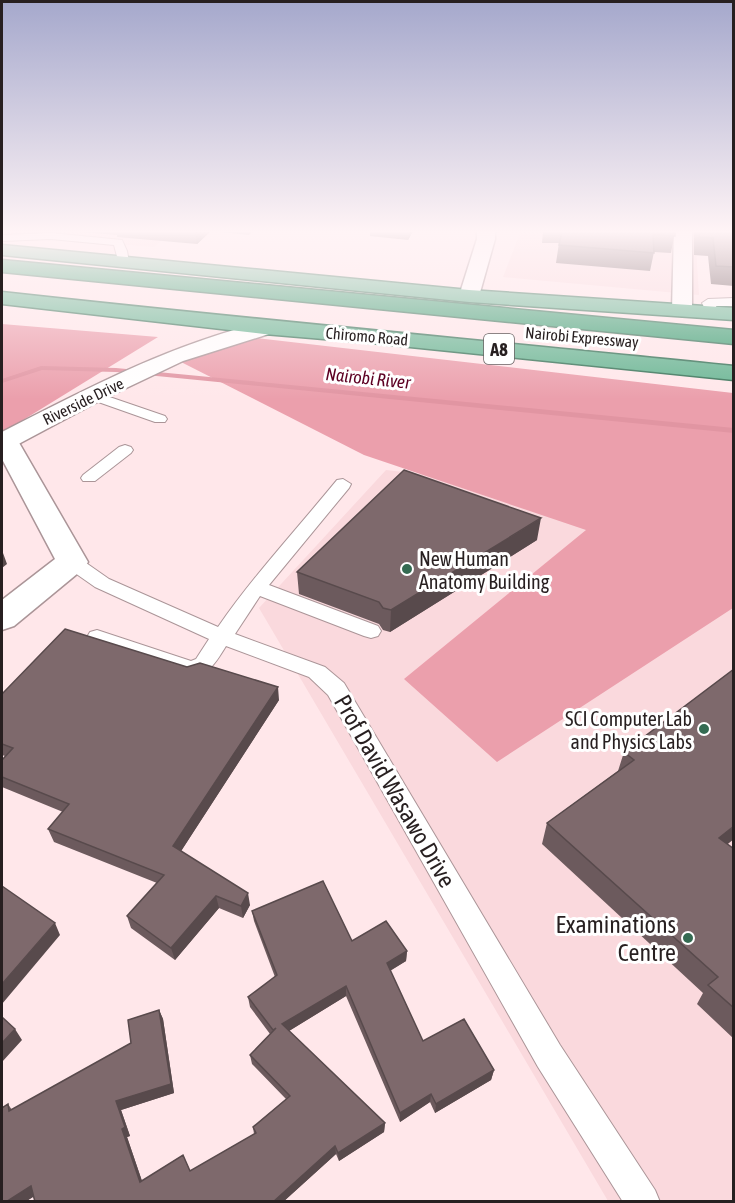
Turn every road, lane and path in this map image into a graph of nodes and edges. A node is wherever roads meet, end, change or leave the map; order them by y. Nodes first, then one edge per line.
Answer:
1 (67, 287) edge
2 (229, 287) edge
3 (379, 287) edge
4 (472, 287) edge
5 (682, 287) edge
6 (260, 290) junction
7 (469, 296) junction
8 (2, 298) edge
9 (734, 302) edge
10 (682, 310) junction
11 (712, 312) junction
12 (734, 314) edge
13 (182, 319) junction
14 (734, 322) edge
15 (264, 328) junction
16 (734, 336) edge
17 (734, 350) edge
18 (169, 359) junction
19 (734, 373) edge
20 (92, 395) junction
21 (160, 419) dead end
22 (3, 441) edge
23 (125, 450) dead end
24 (89, 477) dead end
25 (343, 484) dead end
26 (72, 562) junction
27 (256, 587) junction
28 (2, 618) edge
29 (371, 631) dead end
30 (97, 637) edge
31 (223, 637) junction
32 (643, 1202) edge

1 - 17 highway, Nairobi Expressway
2 - 6 highway, Nairobi Expressway
3 - 7 highway
4 - 7 street
5 - 10 street
6 - 14 highway
6 - 16 highway, Nairobi Expressway
7 - 10 highway
8 - 13 highway, Chiromo Road / A8
9 - 11 lane
10 - 11 highway
11 - 12 highway
13 - 15 highway, Chiromo Road / A8
13 - 18 street
15 - 18 street, Riverside Drive
15 - 19 highway, Chiromo Road / A8
18 - 20 street, Riverside Drive
20 - 21 lane
20 - 22 street, Riverside Drive
22 - 26 street, Prof David Wasawo Drive
23 - 24 lane
25 - 27 lane
26 - 28 street
26 - 31 lane, Prof David Wasawo Drive
27 - 29 lane
27 - 31 lane
30 - 31 lane
31 - 32 lane, Prof David Wasawo Drive

